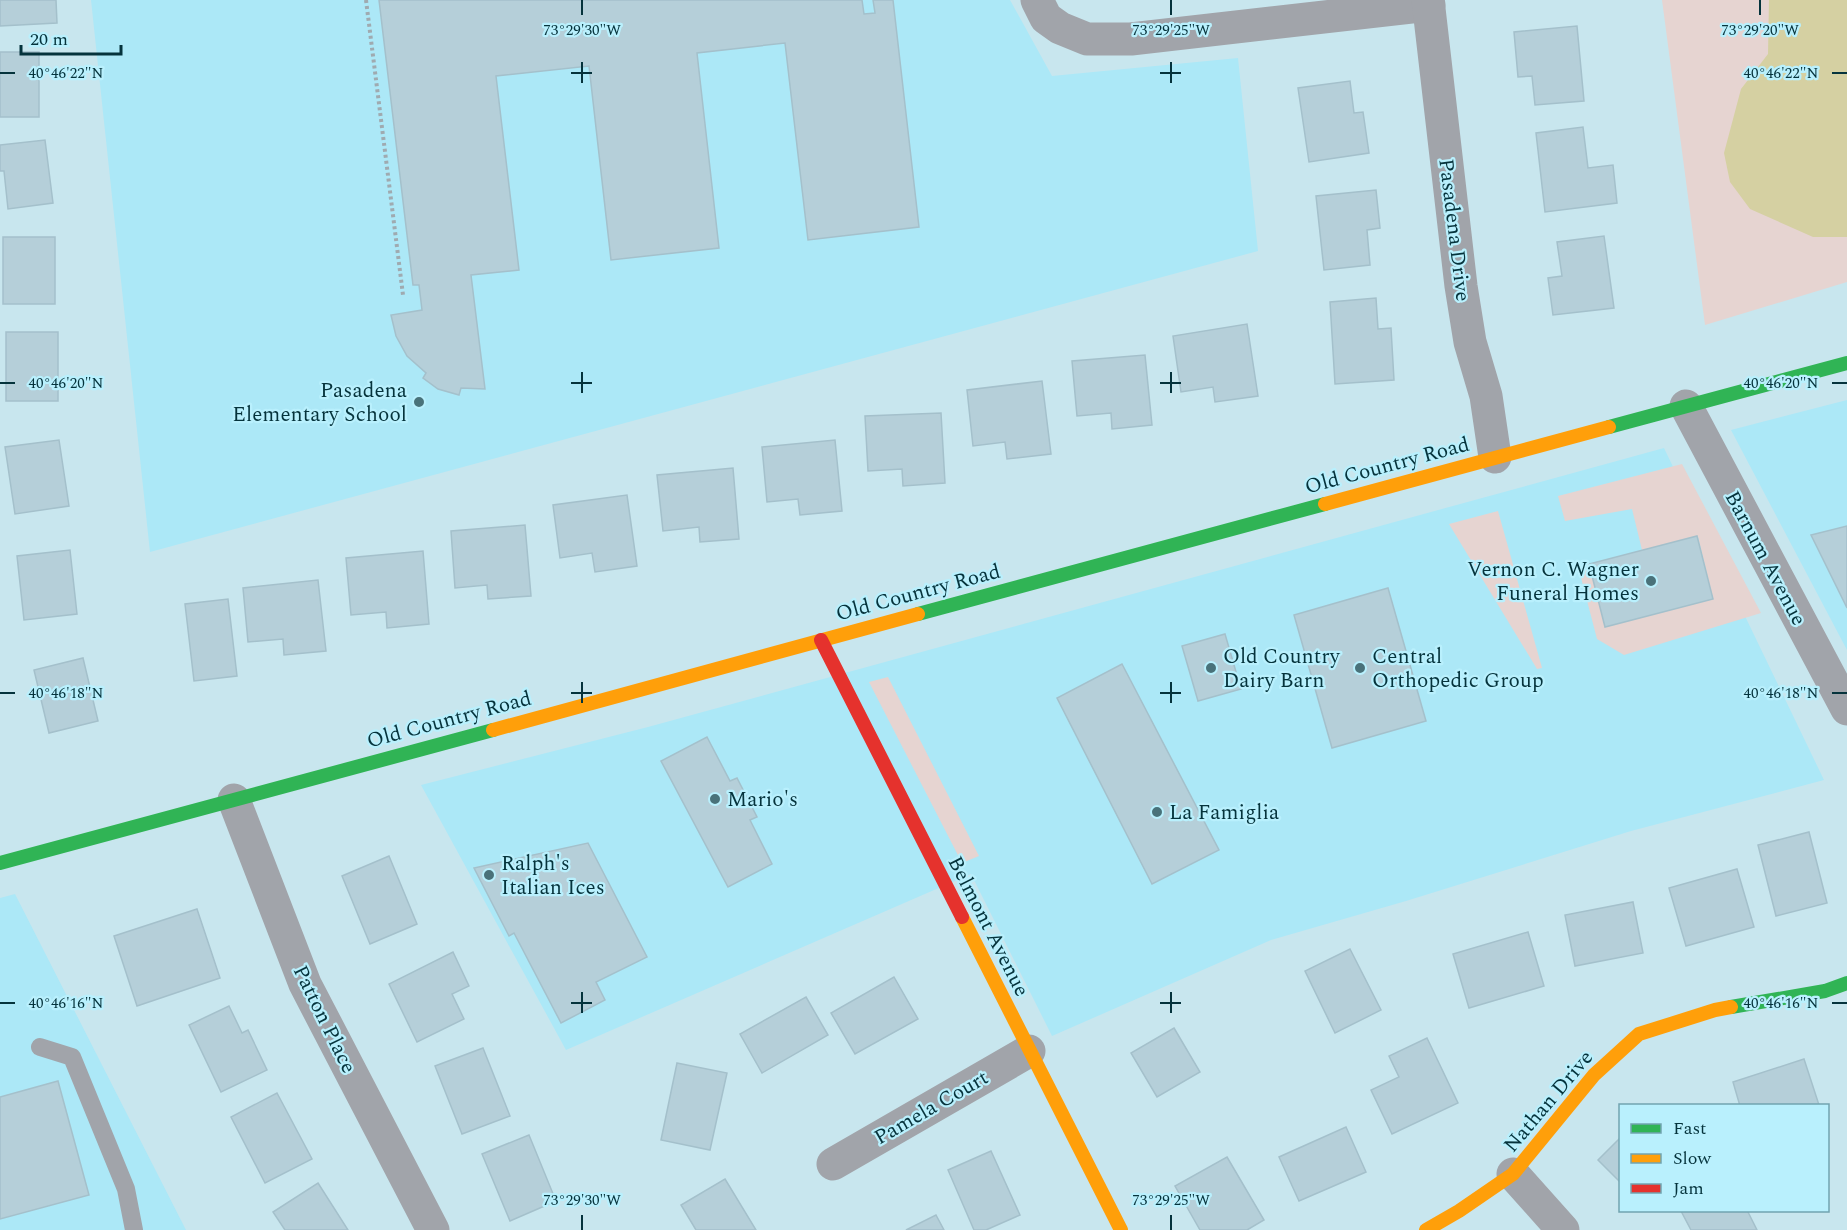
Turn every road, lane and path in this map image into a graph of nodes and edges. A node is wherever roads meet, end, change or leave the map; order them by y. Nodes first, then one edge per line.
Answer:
1 (366, 0) edge
2 (1036, 0) edge
3 (1428, 3) edge
4 (403, 295) dead end
5 (1847, 363) edge
6 (1686, 406) junction
7 (1495, 457) junction
8 (821, 640) junction
9 (1847, 709) edge
10 (234, 800) junction
11 (1, 861) edge
12 (1847, 982) edge
13 (40, 1047) dead end
14 (1029, 1051) junction
15 (833, 1164) dead end
16 (1513, 1174) junction
17 (134, 1230) edge
18 (433, 1230) edge
19 (1121, 1230) edge
20 (1426, 1230) edge
21 (1563, 1230) edge

1 - 4 path
2 - 3 street
3 - 7 street, Pasadena Drive
5 - 6 main road, Old Country Road
6 - 7 main road, Old Country Road
6 - 9 street, Barnum Avenue
7 - 8 main road, Old Country Road
8 - 10 main road, Old Country Road
8 - 14 main road, Belmont Avenue
10 - 11 main road, Old Country Road
10 - 18 street, Patton Place
12 - 16 main road, Nathan Drive
13 - 17 lane
14 - 15 street, Pamela Court
14 - 19 main road, Belmont Avenue
16 - 20 main road, Nathan Drive
16 - 21 street

